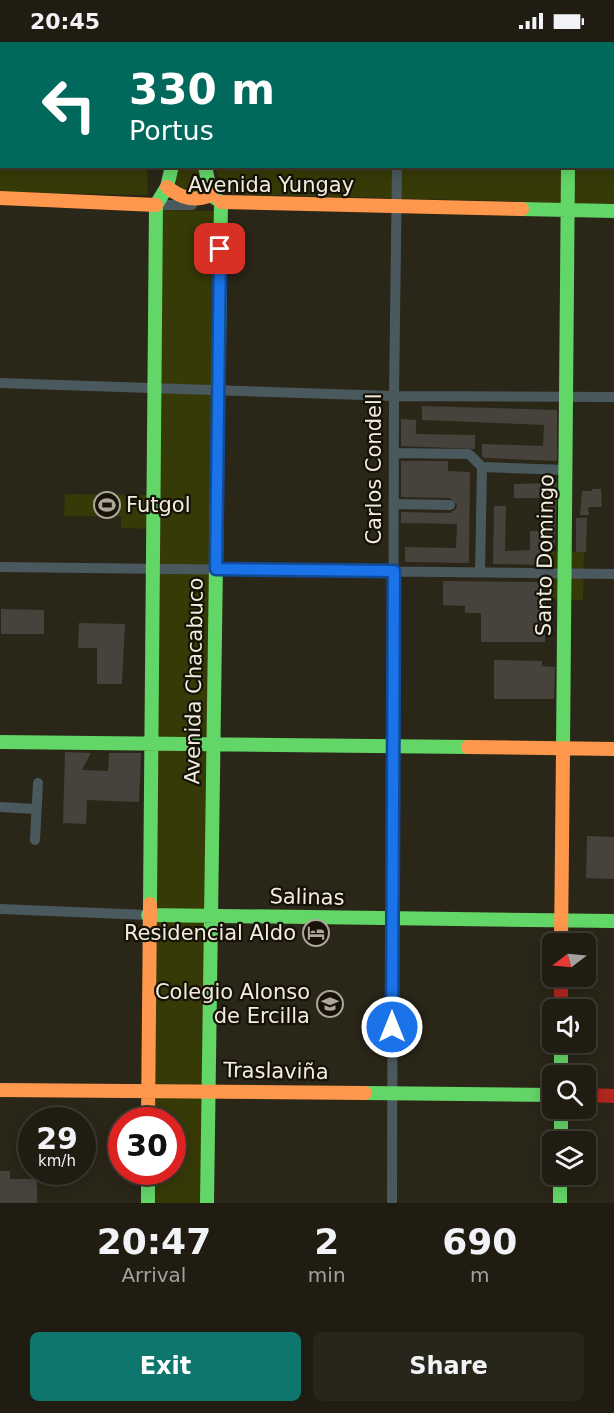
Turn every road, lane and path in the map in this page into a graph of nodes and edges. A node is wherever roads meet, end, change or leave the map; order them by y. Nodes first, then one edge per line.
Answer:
1 (172, 168) edge
2 (206, 168) edge
3 (397, 168) edge
4 (568, 168) edge
5 (167, 187) junction
6 (0, 198) edge
7 (216, 199) junction
8 (156, 205) junction
9 (396, 207) junction
10 (570, 210) junction
11 (614, 212) edge
12 (0, 383) edge
13 (154, 387) junction
14 (218, 390) junction
15 (394, 396) junction
16 (568, 397) junction
17 (614, 397) edge
18 (394, 453) junction
19 (482, 467) junction
20 (567, 470) junction
21 (394, 504) junction
22 (450, 505) dead end
23 (0, 567) edge
24 (152, 568) junction
25 (216, 569) junction
26 (394, 571) junction
27 (480, 572) junction
28 (566, 573) junction
29 (614, 574) edge
30 (0, 742) edge
31 (152, 742) junction
32 (214, 744) junction
33 (395, 745) junction
34 (564, 748) junction
35 (614, 749) edge
36 (38, 783) dead end
37 (0, 807) edge
38 (36, 809) junction
39 (35, 840) dead end
40 (0, 909) edge
41 (148, 915) junction
42 (211, 917) junction
43 (392, 918) junction
44 (561, 920) junction
45 (614, 921) edge
46 (561, 933) edge
47 (0, 1090) edge
48 (148, 1090) junction
49 (209, 1091) junction
50 (392, 1093) junction
51 (542, 1095) edge
52 (596, 1095) edge
53 (614, 1096) edge
54 (148, 1107) edge
55 (148, 1185) edge
56 (560, 1185) edge
57 (148, 1203) edge
58 (207, 1203) edge
59 (392, 1203) edge
60 (560, 1203) edge

1 - 5 main road
2 - 7 main road, Avenida Chacabuco
3 - 9 street, Carlos Condell
4 - 10 main road, Santo Domingo
5 - 7 main road
5 - 8 main road
6 - 8 main road, Avenida Yungay
7 - 8 street, Avenida Yungay
7 - 9 main road, Avenida Yungay
7 - 14 main road, Avenida Chacabuco
8 - 13 main road, Avenida Chacabuco
9 - 10 main road, Avenida Yungay
9 - 15 street, Carlos Condell
10 - 11 main road, Avenida Yungay
10 - 16 main road, Santo Domingo
12 - 13 street
13 - 14 street
13 - 24 main road, Avenida Chacabuco
14 - 15 street
14 - 25 main road, Avenida Chacabuco
15 - 16 street
15 - 18 street, Carlos Condell
16 - 17 street
16 - 20 main road, Santo Domingo
18 - 19 street
18 - 21 street, Carlos Condell
19 - 20 street
19 - 27 street
20 - 28 main road, Santo Domingo
21 - 22 street
21 - 26 street, Carlos Condell
23 - 24 street
24 - 25 street
24 - 31 main road, Avenida Chacabuco
25 - 26 street
25 - 32 main road, Avenida Chacabuco
26 - 27 street
26 - 33 street, Carlos Condell
27 - 28 street
28 - 29 street
28 - 34 main road, Santo Domingo
30 - 31 main road
31 - 32 main road
31 - 41 main road, Avenida Chacabuco
32 - 33 main road
32 - 42 main road, Avenida Chacabuco
33 - 34 main road
33 - 43 street, Carlos Condell
34 - 35 main road
34 - 44 main road, Santo Domingo
36 - 38 street
37 - 38 street
38 - 39 street
40 - 41 street, Salinas
41 - 42 main road, Salinas
41 - 48 main road, Avenida Chacabuco
42 - 43 main road, Salinas
42 - 49 main road, Avenida Chacabuco
43 - 44 main road, Salinas
43 - 50 street, Carlos Condell
44 - 45 main road, Salinas
44 - 46 main road, Santo Domingo
47 - 48 main road, Traslaviña
48 - 49 main road, Traslaviña
48 - 54 main road, Avenida Chacabuco
49 - 50 main road, Traslaviña
49 - 58 main road, Avenida Chacabuco
50 - 51 main road, Traslaviña
50 - 59 street, Carlos Condell
52 - 53 main road
55 - 57 main road
56 - 60 main road

